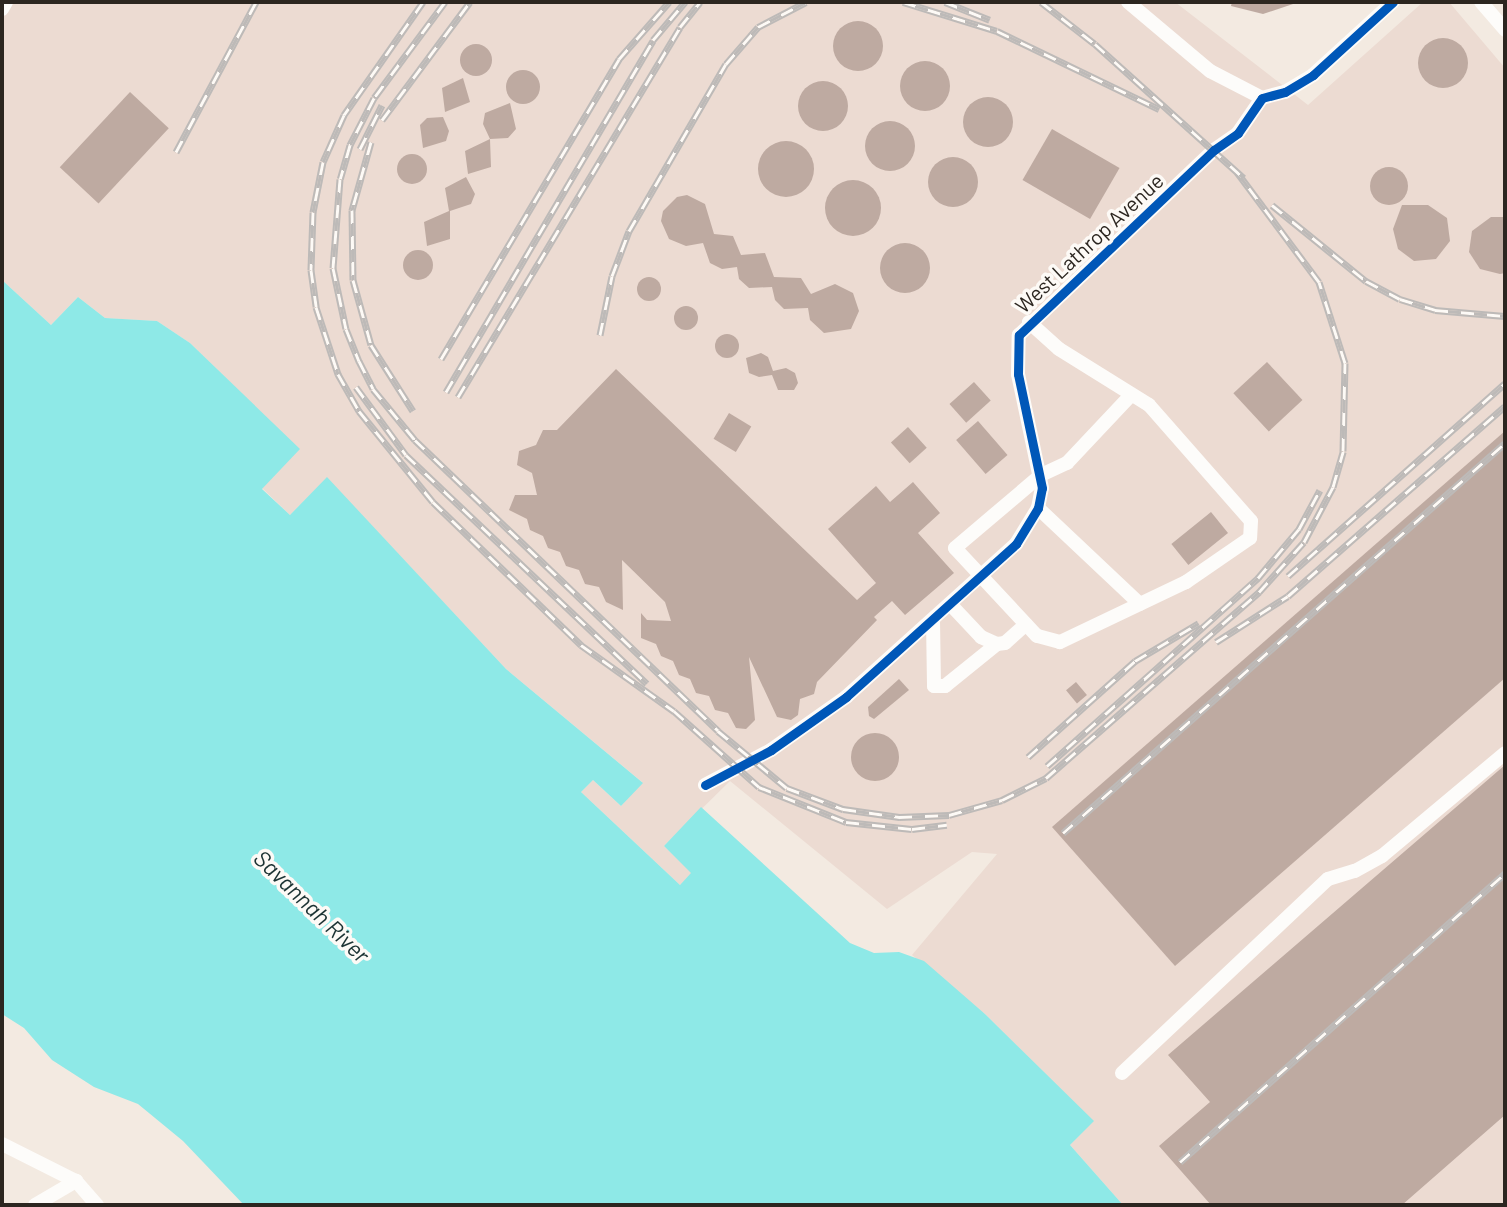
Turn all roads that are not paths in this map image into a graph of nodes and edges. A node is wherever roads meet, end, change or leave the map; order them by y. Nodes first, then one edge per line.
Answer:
1 (6, 2) edge
2 (1128, 2) edge
3 (1393, 2) edge
4 (1481, 2) edge
5 (2, 9) edge
6 (1505, 30) edge
7 (1262, 98) junction
8 (1029, 322) junction
9 (1131, 395) junction
10 (1041, 475) junction
11 (1038, 508) junction
12 (982, 578) junction
13 (1140, 604) junction
14 (951, 605) junction
15 (933, 621) junction
16 (1026, 624) junction
17 (997, 644) junction
18 (1505, 753) edge
19 (705, 785) dead end
20 (1122, 1073) dead end
21 (2, 1144) edge
22 (76, 1181) junction
23 (35, 1205) edge
24 (97, 1205) edge

1 - 5 street
2 - 7 street
3 - 7 street
4 - 6 street
7 - 8 street, West Lathrop Avenue
8 - 9 street
8 - 10 street, West Lathrop Avenue
9 - 10 street
9 - 13 street
10 - 11 street, West Lathrop Avenue
10 - 12 street
11 - 12 street, West Lathrop Avenue
11 - 13 street
12 - 14 street, West Lathrop Avenue
12 - 16 street
13 - 16 street
14 - 15 street, West Lathrop Avenue
14 - 17 street
15 - 17 street
15 - 19 street, West Lathrop Avenue
16 - 17 street
18 - 20 street
21 - 22 street
22 - 23 street
22 - 24 street

